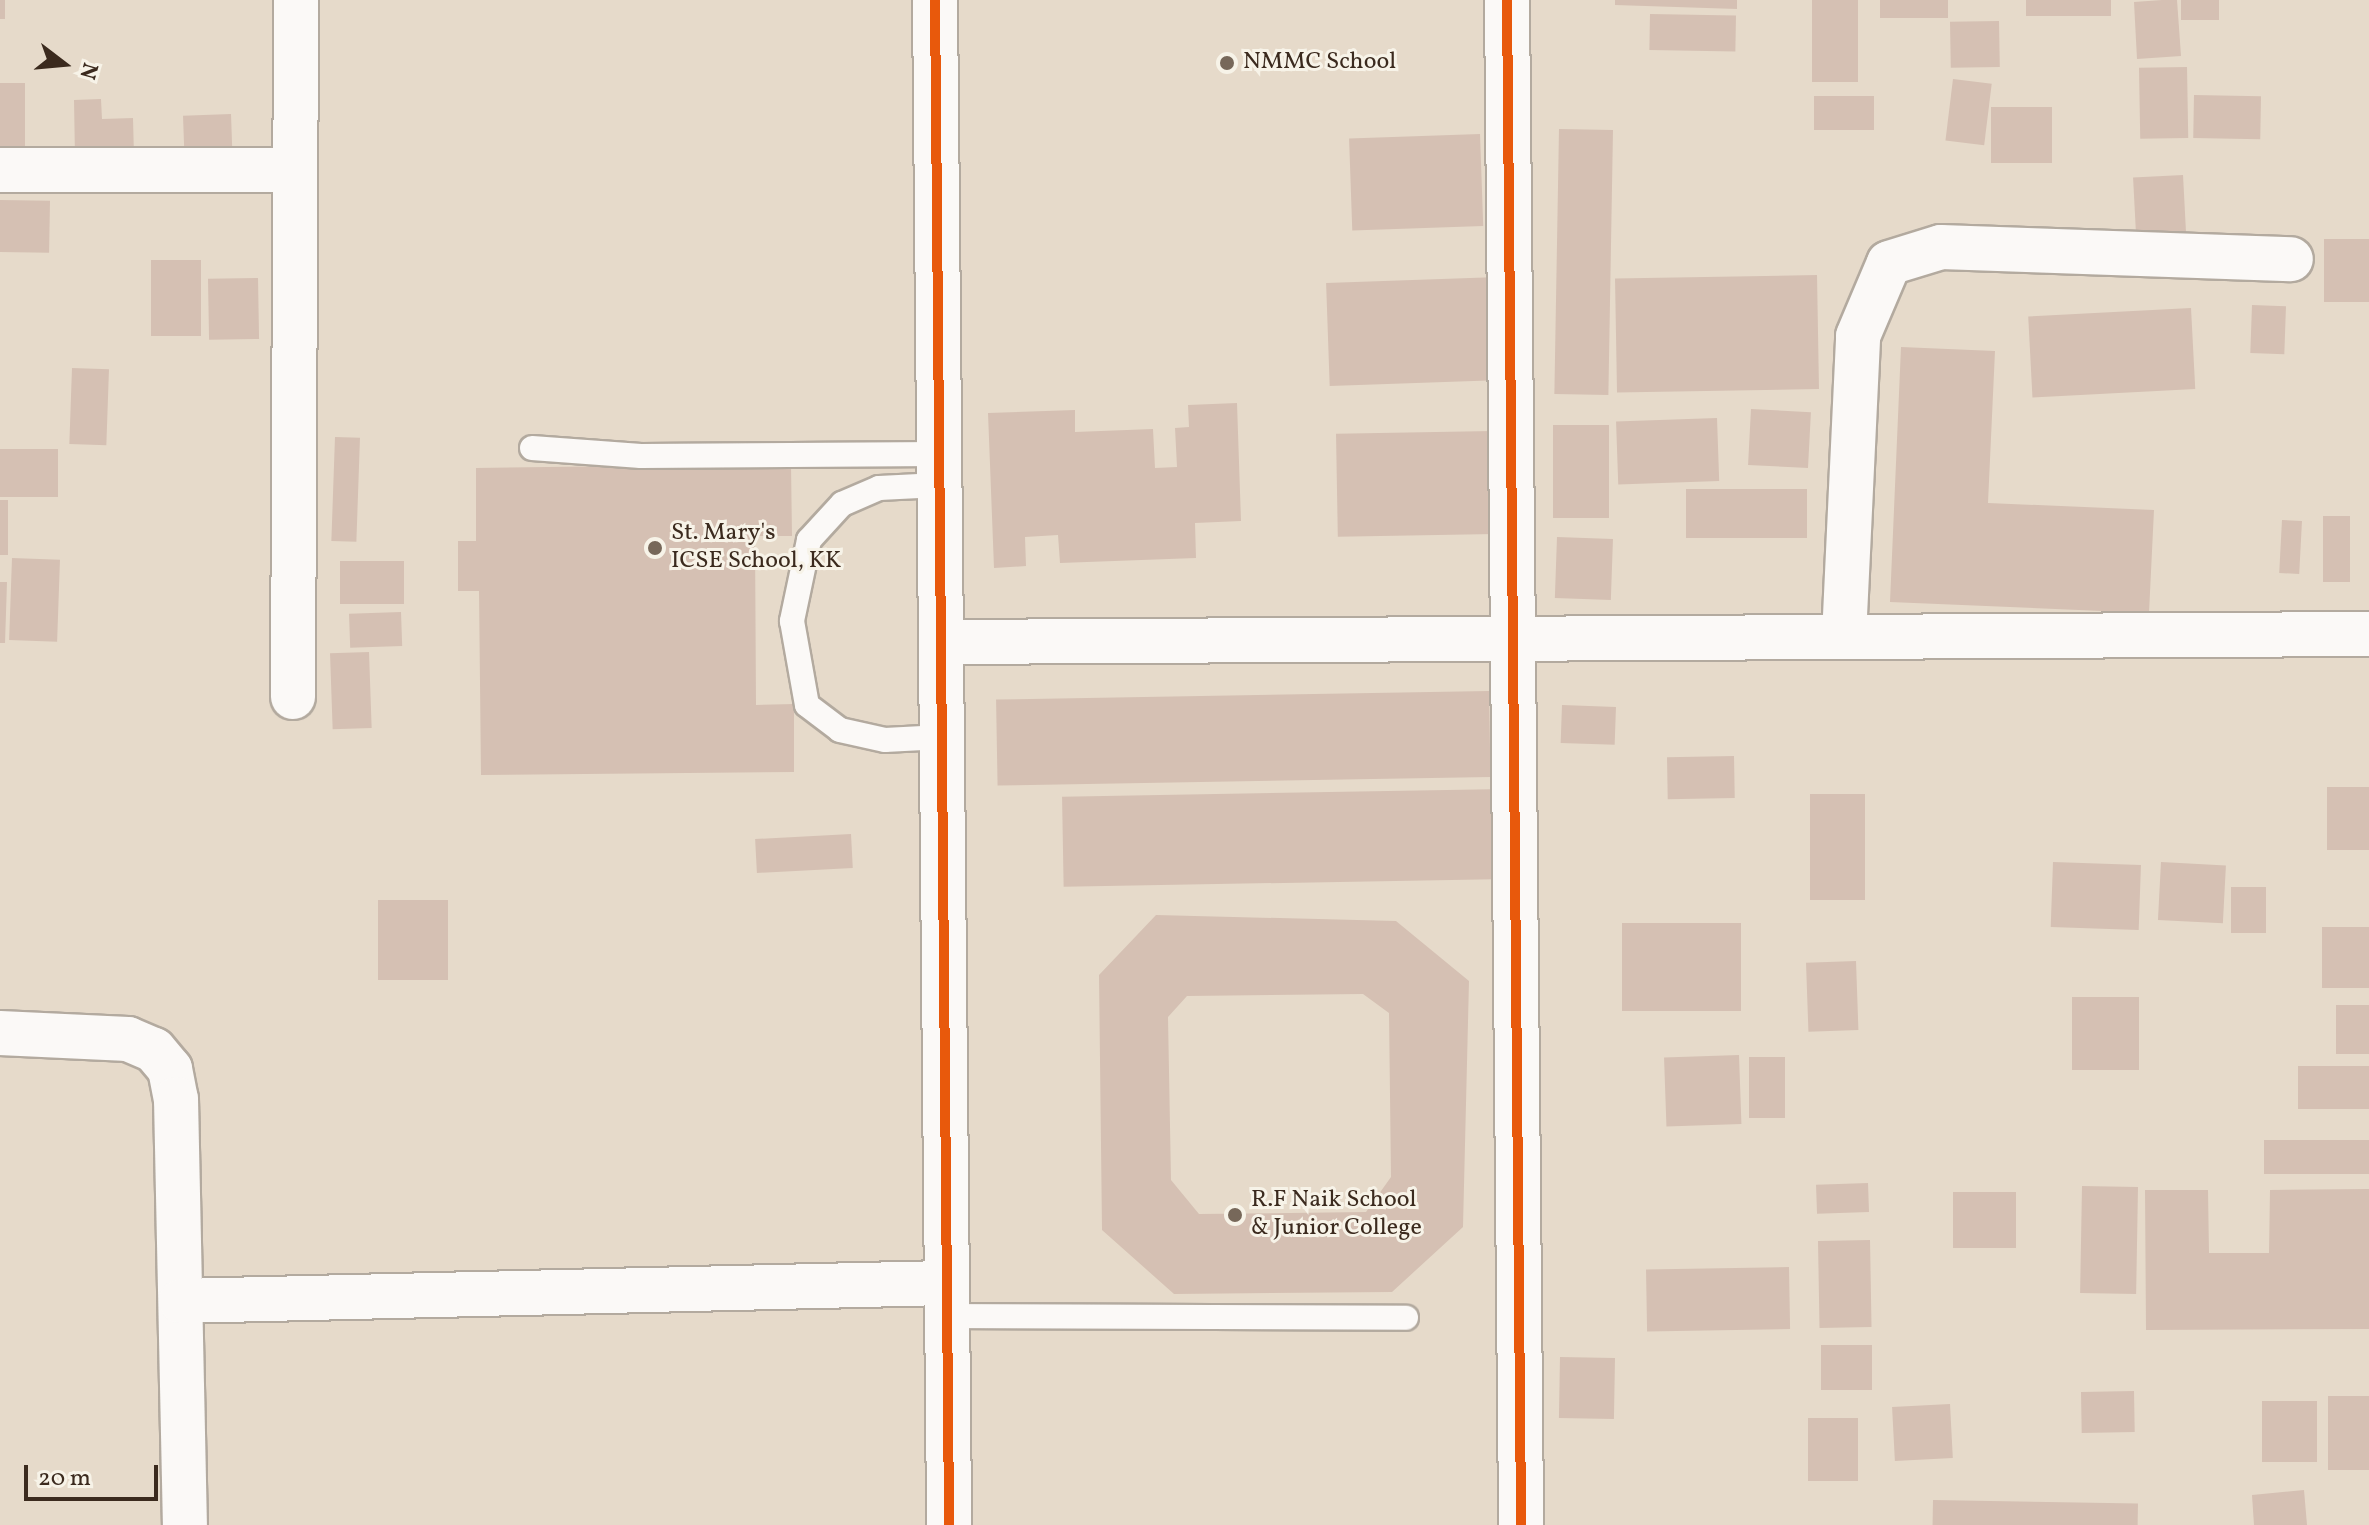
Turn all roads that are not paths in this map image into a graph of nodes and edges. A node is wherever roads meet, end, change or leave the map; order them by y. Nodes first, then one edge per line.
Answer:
1 (296, 0) edge
2 (935, 0) edge
3 (1507, 0) edge
4 (0, 170) edge
5 (295, 170) junction
6 (2291, 259) dead end
7 (532, 448) dead end
8 (939, 470) junction
9 (2369, 634) edge
10 (1844, 637) junction
11 (1512, 639) junction
12 (941, 642) junction
13 (293, 697) dead end
14 (942, 737) junction
15 (0, 1033) edge
16 (947, 1299) junction
17 (181, 1301) junction
18 (1406, 1318) dead end
19 (185, 1525) edge
20 (949, 1525) edge
21 (1521, 1525) edge

1 - 5 street
2 - 8 street
3 - 11 street
4 - 5 street
5 - 13 street
6 - 10 street
7 - 8 lane
8 - 12 street
8 - 14 lane
9 - 10 street
10 - 11 street
11 - 12 street
11 - 21 street
12 - 14 street
14 - 16 street
15 - 17 street
16 - 17 street
16 - 18 lane
16 - 20 street
17 - 19 street

